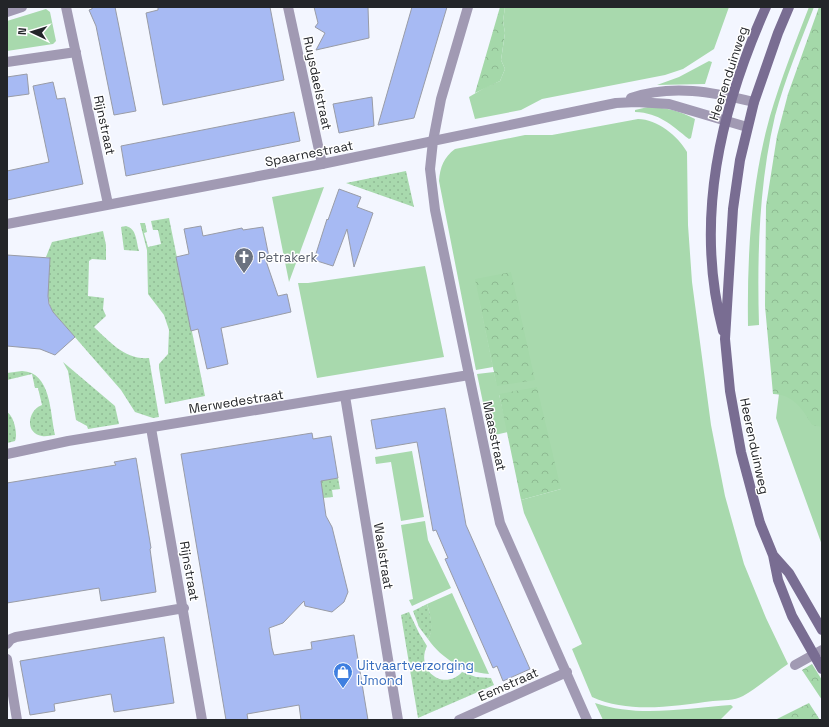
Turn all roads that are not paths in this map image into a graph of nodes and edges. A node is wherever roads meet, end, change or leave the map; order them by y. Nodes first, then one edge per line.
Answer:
1 (22, 7) edge
2 (66, 7) edge
3 (288, 7) edge
4 (468, 7) edge
5 (766, 7) edge
6 (789, 7) edge
7 (7, 12) edge
8 (76, 52) junction
9 (7, 62) edge
10 (731, 96) junction
11 (754, 102) junction
12 (616, 103) junction
13 (725, 121) junction
14 (748, 127) junction
15 (433, 141) junction
16 (322, 164) junction
17 (108, 204) junction
18 (7, 224) edge
19 (725, 339) junction
20 (469, 375) junction
21 (345, 396) junction
22 (151, 428) junction
23 (10, 454) edge
24 (773, 555) junction
25 (184, 608) junction
26 (822, 630) edge
27 (7, 644) edge
28 (818, 652) edge
29 (7, 659) edge
30 (795, 665) dead end
31 (822, 669) edge
32 (567, 672) junction
33 (17, 720) edge
34 (202, 720) edge
35 (398, 720) edge
36 (459, 720) edge
37 (587, 720) edge

1 - 7 street
2 - 8 street, Rijnstraat
3 - 16 street, Ruysdaelstraat
4 - 15 street, Maasstraat
5 - 10 main road, Heerenduinweg
6 - 11 main road, Heerenduinweg
8 - 9 street
8 - 17 street, Rijnstraat
10 - 11 street, Spaarnestraat
10 - 12 street, Spaarnestraat
10 - 13 main road, Heerenduinweg
11 - 14 main road, Heerenduinweg
12 - 13 street, Spaarnestraat
12 - 15 street, Spaarnestraat
13 - 14 street, Spaarnestraat
13 - 19 main road, Heerenduinweg
14 - 19 main road, Heerenduinweg
15 - 16 street, Spaarnestraat
15 - 20 street, Maasstraat
16 - 17 street, Spaarnestraat
17 - 18 street, Spaarnestraat
19 - 24 main road, Heerenduinweg
20 - 21 street, Merwedestraat
20 - 32 street, Maasstraat
21 - 22 street, Merwedestraat
21 - 35 street, Waalstraat
22 - 23 street, Merwedestraat
22 - 25 street, Rijnstraat
24 - 26 main road, Heerenduinweg
24 - 28 main road, Heerenduinweg
25 - 27 street
25 - 34 street, Rijnstraat
28 - 30 street
28 - 31 main road, Heerenduinweg
29 - 33 street
32 - 36 street, Eemstraat
32 - 37 street, Maasstraat

